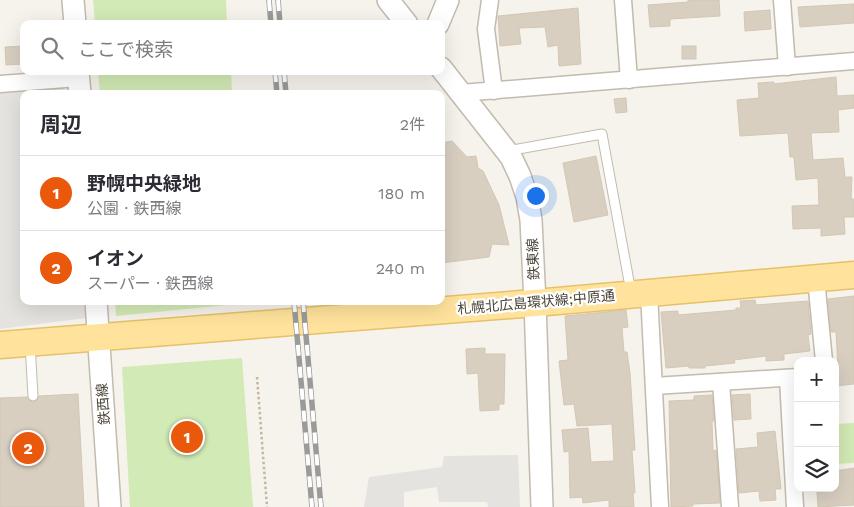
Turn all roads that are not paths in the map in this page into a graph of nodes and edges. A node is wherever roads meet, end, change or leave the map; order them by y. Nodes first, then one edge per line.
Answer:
1 (73, 0) edge
2 (388, 0) edge
3 (448, 0) edge
4 (490, 0) edge
5 (623, 0) edge
6 (782, 0) edge
7 (75, 20) edge
8 (403, 20) edge
9 (440, 20) edge
10 (854, 61) edge
11 (787, 67) junction
12 (445, 73) edge
13 (629, 80) junction
14 (79, 81) edge
15 (0, 84) edge
16 (494, 91) junction
17 (461, 93) junction
18 (506, 152) junction
19 (854, 275) edge
20 (816, 278) junction
21 (640, 294) junction
22 (535, 303) junction
23 (96, 305) edge
24 (99, 337) junction
25 (30, 343) junction
26 (0, 345) edge
27 (824, 357) edge
28 (793, 377) edge
29 (721, 382) junction
30 (654, 386) junction
31 (33, 396) dead end
32 (110, 507) edge
33 (542, 507) edge
34 (660, 507) edge
35 (730, 507) edge
36 (796, 507) edge

1 - 7 street
2 - 8 street
3 - 9 street
4 - 16 street
5 - 13 street
6 - 11 street
10 - 11 street
11 - 13 street
12 - 17 street, 鉄東線
13 - 16 street
14 - 15 street
16 - 17 street
17 - 18 street, 鉄東線
18 - 21 lane
18 - 22 street, 鉄東線
19 - 20 main road, 札幌北広島環状線;中原通
20 - 21 main road, 札幌北広島環状線;中原通
20 - 27 street
21 - 22 main road, 札幌北広島環状線;中原通
21 - 30 street
22 - 24 main road, 札幌北広島環状線;中原通
22 - 33 street, 鉄東線
23 - 24 street, 鉄西線
24 - 25 main road, 札幌北広島環状線;中原通
24 - 32 street, 鉄西線
25 - 26 main road, 札幌北広島環状線;中原通
25 - 31 lane
28 - 29 street
28 - 36 street
29 - 30 street
29 - 35 street
30 - 34 street

